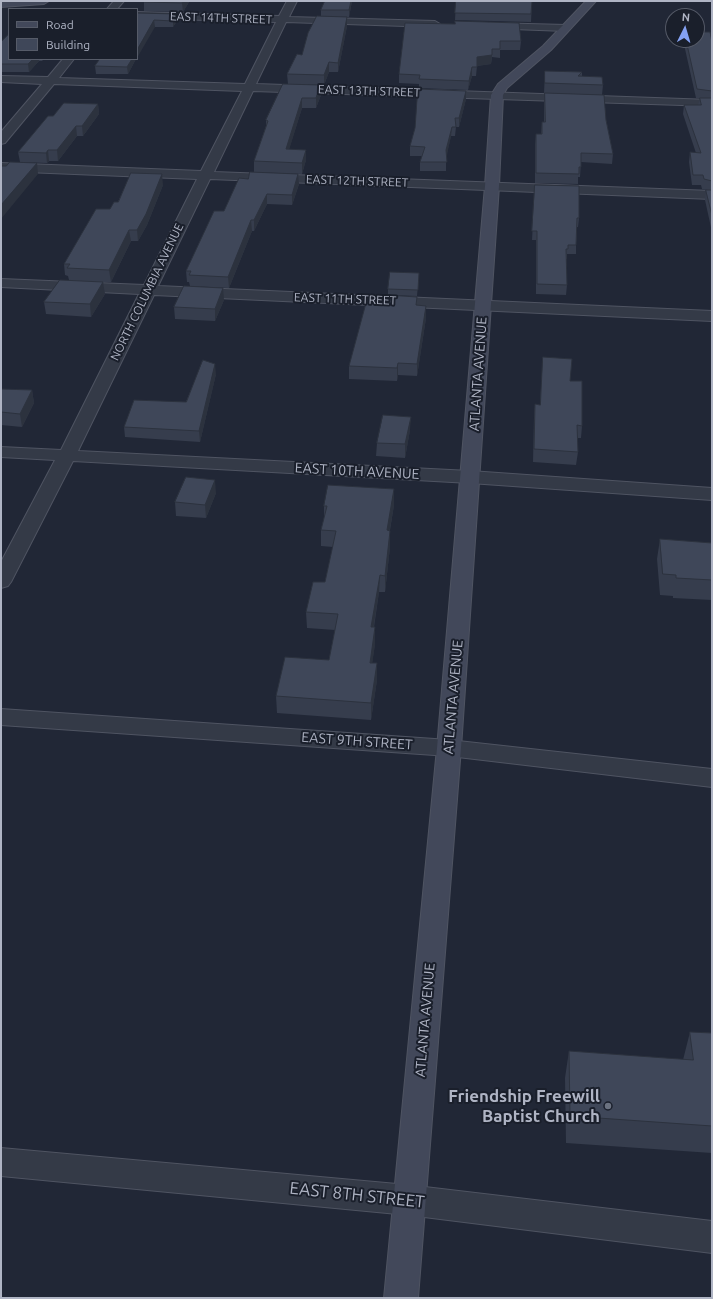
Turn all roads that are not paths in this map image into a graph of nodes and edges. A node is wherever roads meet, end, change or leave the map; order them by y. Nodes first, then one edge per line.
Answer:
1 (44, 1) edge
2 (292, 1) edge
3 (592, 1) edge
4 (1, 4) edge
5 (138, 15) edge
6 (282, 20) junction
7 (442, 25) edge
8 (481, 26) edge
9 (566, 28) junction
10 (69, 60) edge
11 (1, 79) edge
12 (51, 81) junction
13 (248, 88) junction
14 (497, 95) junction
15 (712, 103) edge
16 (1, 140) edge
17 (1, 167) edge
18 (204, 175) junction
19 (492, 186) junction
20 (712, 195) edge
21 (1, 283) edge
22 (148, 290) junction
23 (484, 305) junction
24 (712, 316) edge
25 (1, 452) edge
26 (67, 455) junction
27 (470, 477) junction
28 (712, 494) edge
29 (1, 582) edge
30 (1, 716) edge
31 (449, 748) junction
32 (712, 778) edge
33 (1, 1162) edge
34 (408, 1200) junction
35 (712, 1238) edge
36 (401, 1298) edge

1 - 4 street
2 - 6 street, NORTH COLUMBIA AVENUE
3 - 9 street
5 - 6 street, EAST 14TH STREET
6 - 7 street, EAST 14TH STREET
6 - 13 street, NORTH COLUMBIA AVENUE
8 - 9 street
9 - 14 street
10 - 12 street
11 - 12 street, EAST 13TH STREET
12 - 13 street, EAST 13TH STREET
12 - 16 street
13 - 14 street, EAST 13TH STREET
13 - 18 street, NORTH COLUMBIA AVENUE
14 - 15 street, EAST 13TH STREET
14 - 19 street, ATLANTA AVENUE
17 - 18 street, EAST 12TH STREET
18 - 19 street, EAST 12TH STREET
18 - 22 street, NORTH COLUMBIA AVENUE
19 - 20 street, EAST 12TH STREET
19 - 23 street, ATLANTA AVENUE
21 - 22 street, EAST 11TH STREET
22 - 23 street, EAST 11TH STREET
22 - 26 street, NORTH COLUMBIA AVENUE
23 - 24 street, EAST 11TH STREET
23 - 27 street, ATLANTA AVENUE
25 - 26 street, EAST 10TH AVENUE
26 - 27 street, EAST 10TH AVENUE
26 - 29 street, NORTH COLUMBIA AVENUE
27 - 28 street, EAST 10TH AVENUE
27 - 31 street, ATLANTA AVENUE
30 - 31 street, EAST 9TH STREET
31 - 32 street, EAST 9TH STREET
31 - 34 street, ATLANTA AVENUE
33 - 34 street, EAST 8TH STREET
34 - 35 street, EAST 8TH STREET
34 - 36 street, ATLANTA AVENUE

